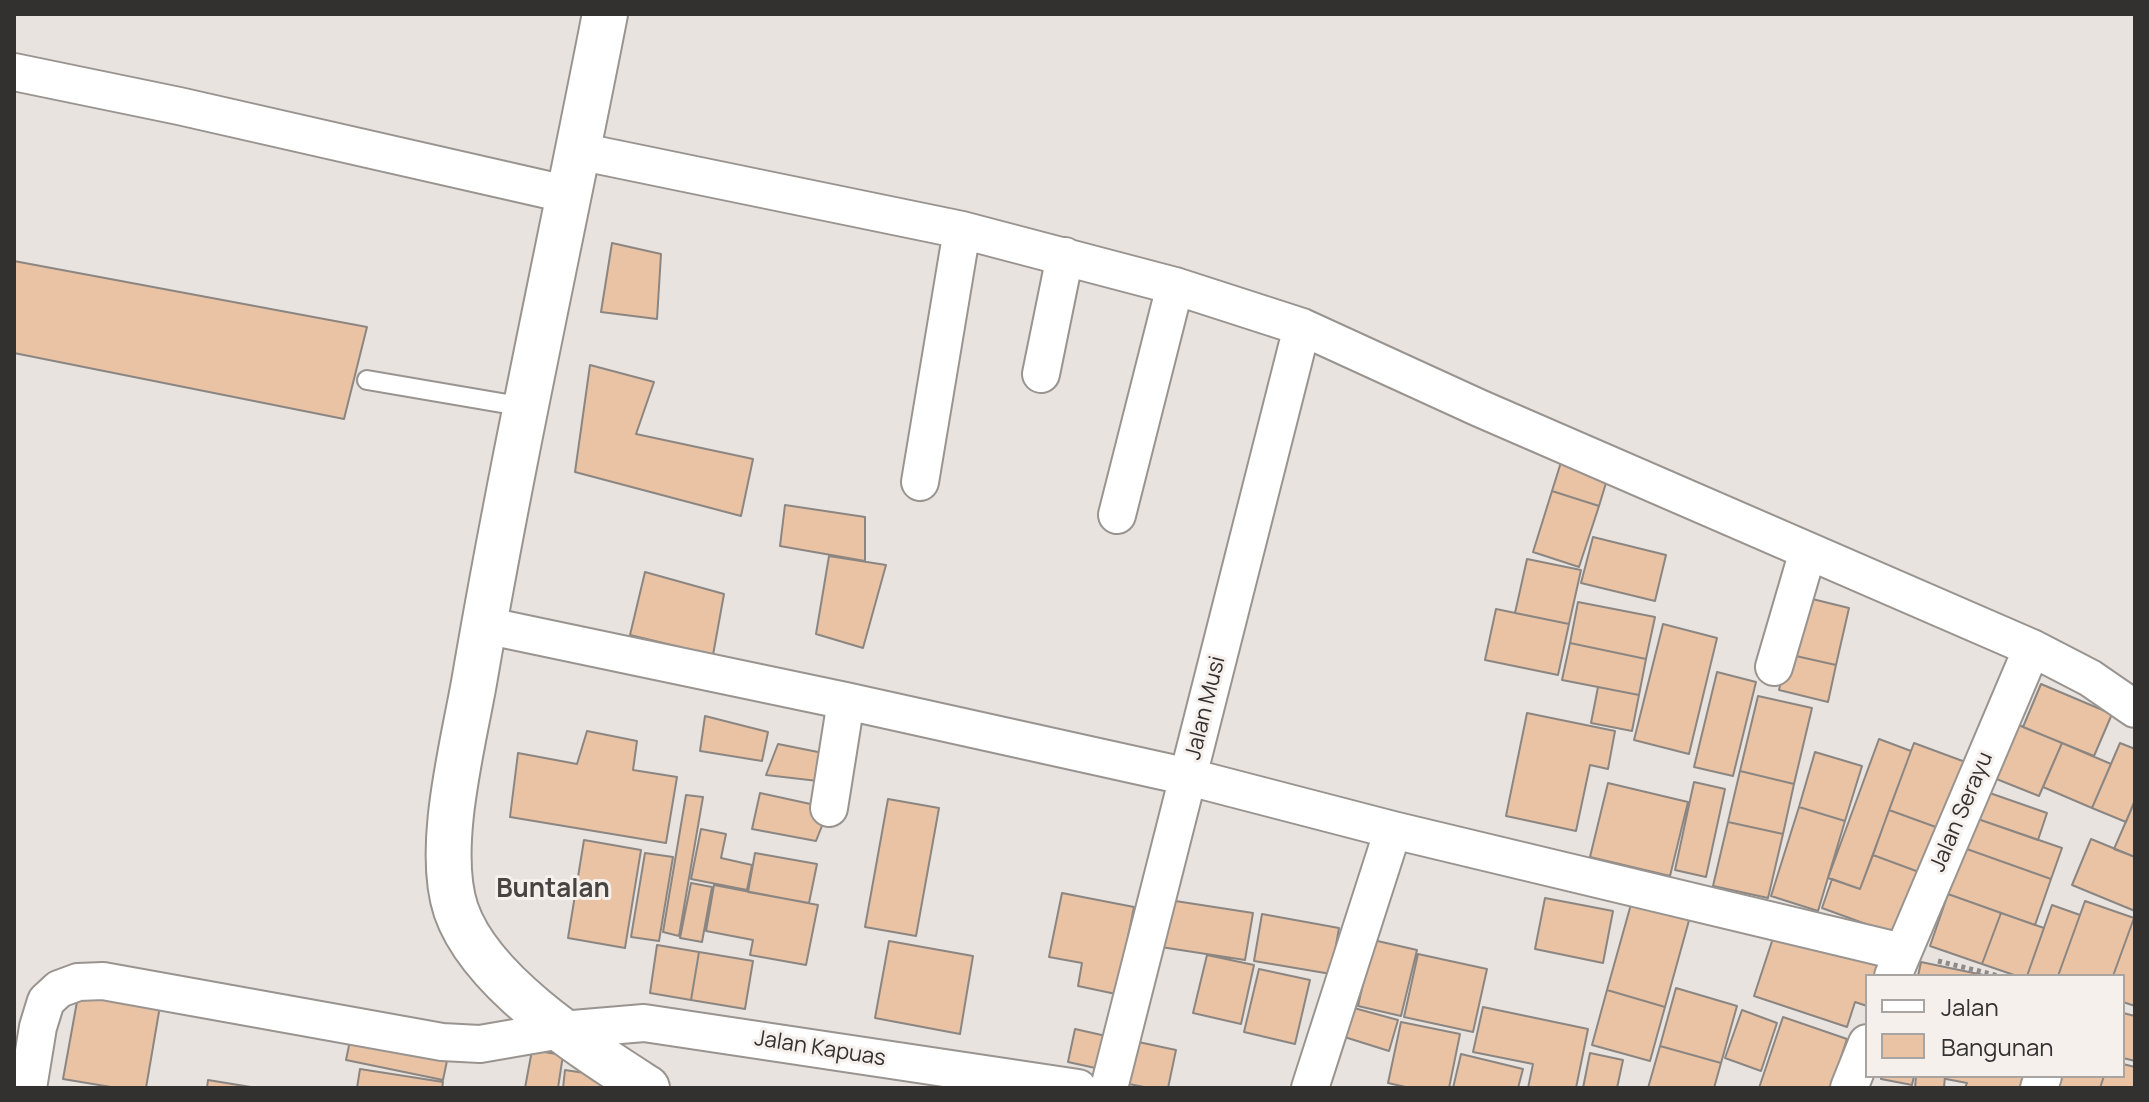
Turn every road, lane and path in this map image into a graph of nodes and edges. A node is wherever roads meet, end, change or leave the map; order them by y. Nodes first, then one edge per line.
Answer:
1 (605, 14) edge
2 (14, 72) edge
3 (578, 151) junction
4 (570, 195) junction
5 (962, 230) junction
6 (1065, 256) junction
7 (1175, 286) junction
8 (1302, 327) junction
9 (1041, 374) dead end
10 (367, 380) dead end
11 (525, 407) junction
12 (920, 482) dead end
13 (1117, 515) dead end
14 (1808, 551) junction
15 (484, 625) junction
16 (2032, 648) junction
17 (1774, 667) dead end
18 (2133, 698) edge
19 (846, 701) junction
20 (1189, 777) junction
21 (829, 808) dead end
22 (1393, 830) junction
23 (1898, 964) edge
24 (1982, 974) edge
25 (561, 1030) junction
26 (1865, 1048) edge
27 (626, 1081) edge
28 (28, 1088) edge
29 (1078, 1088) edge
30 (1109, 1088) edge
31 (1310, 1088) edge
32 (1849, 1088) edge

1 - 3 main road
2 - 4 street
3 - 4 main road
3 - 5 street
4 - 11 main road
5 - 6 street
5 - 12 street
6 - 7 street
6 - 9 street
7 - 8 street
7 - 13 street
8 - 14 street
8 - 20 street, Jalan Musi
10 - 11 lane
11 - 15 main road
14 - 16 street
14 - 17 street
15 - 19 street
15 - 25 main road
16 - 18 street
16 - 23 street, Jalan Serayu
19 - 20 street
19 - 21 street
20 - 22 street
20 - 30 street, Jalan Musi
22 - 23 street
22 - 31 street
23 - 24 path
25 - 27 main road
25 - 28 street, Jalan Kapuas
25 - 29 street, Jalan Kapuas
26 - 32 street

